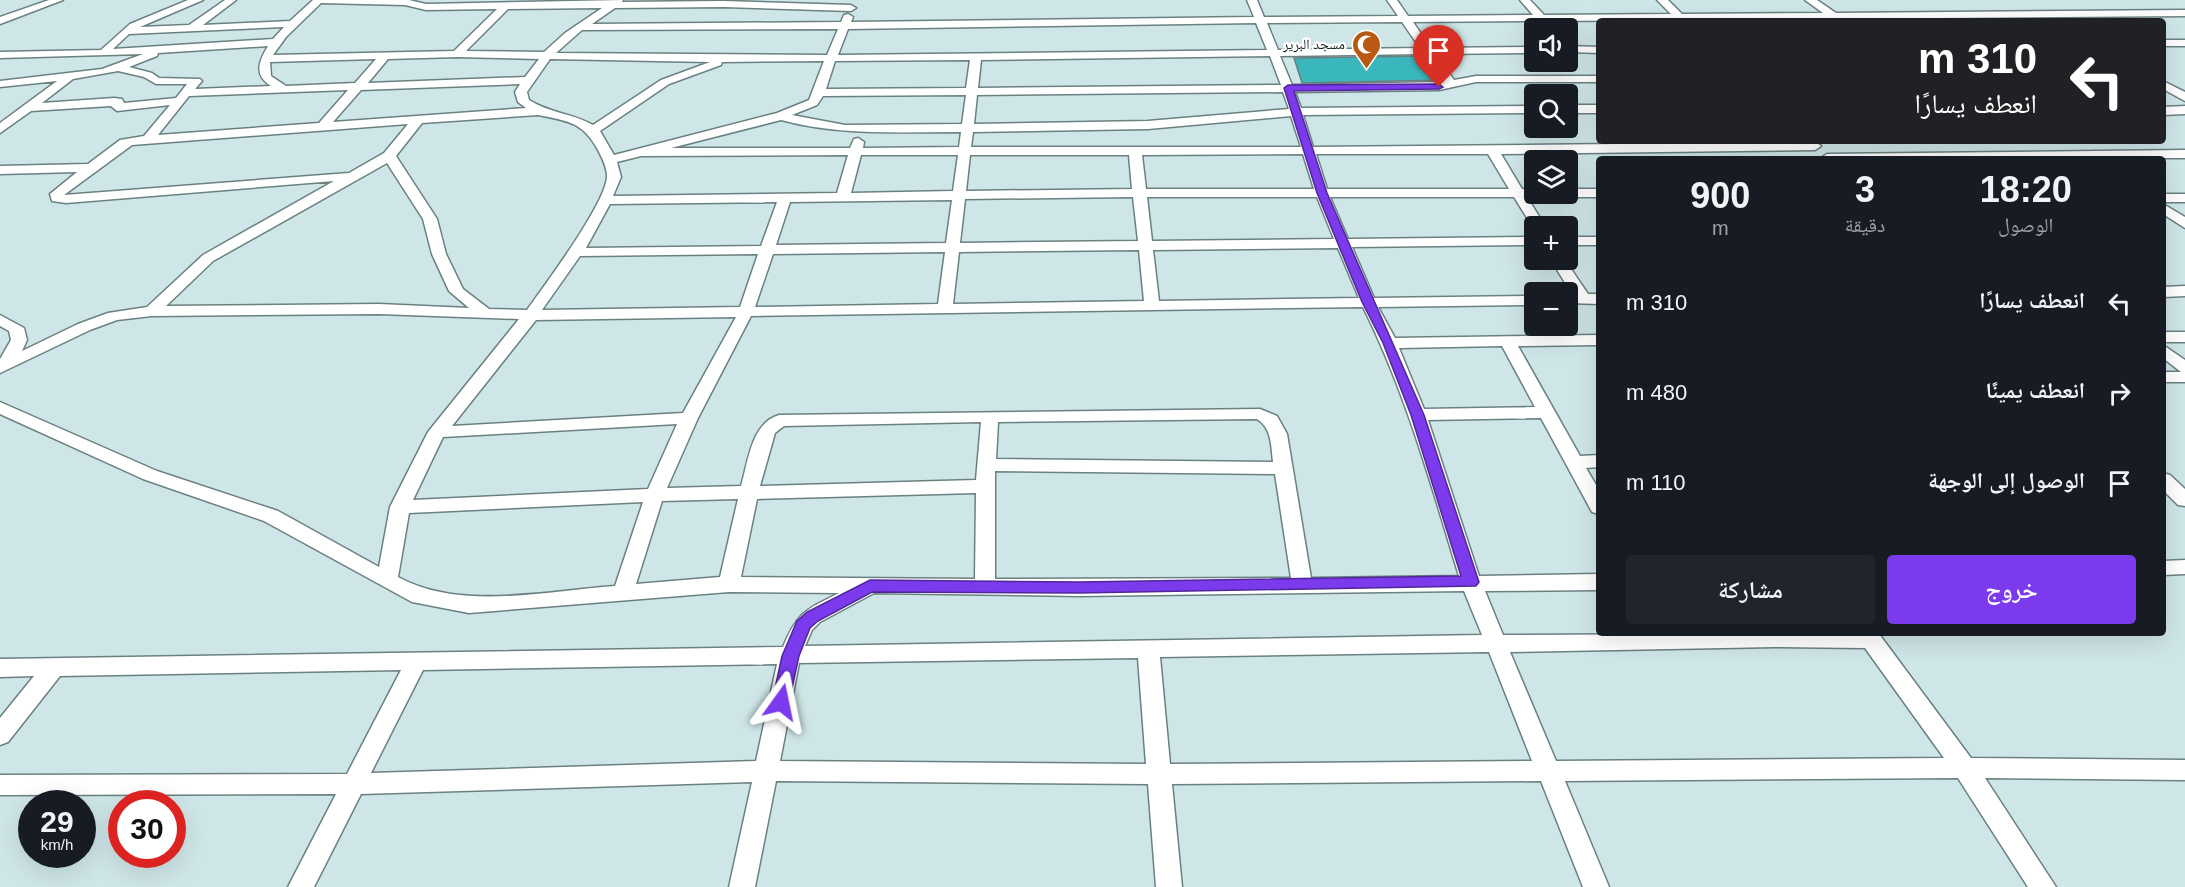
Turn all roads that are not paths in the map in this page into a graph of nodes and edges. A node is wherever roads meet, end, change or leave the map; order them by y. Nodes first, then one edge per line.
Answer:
1 (24, 0) edge
2 (58, 0) edge
3 (198, 0) edge
4 (231, 0) edge
5 (319, 0) edge
6 (374, 0) edge
7 (1252, 0) edge
8 (1392, 0) edge
9 (1525, 0) edge
10 (1662, 0) edge
11 (1810, 0) edge
12 (616, 2) edge
13 (853, 4) edge
14 (506, 6) junction
15 (2185, 13) edge
16 (1833, 15) junction
17 (0, 16) edge
18 (1541, 18) edge
19 (1680, 18) edge
20 (1742, 18) edge
21 (1869, 18) edge
22 (1406, 20) junction
23 (1524, 20) edge
24 (1578, 20) edge
25 (1596, 20) edge
26 (0, 21) edge
27 (1260, 21) junction
28 (292, 24) junction
29 (846, 25) junction
30 (220, 27) junction
31 (582, 27) junction
32 (752, 27) junction
33 (192, 28) junction
34 (127, 31) junction
35 (277, 42) junction
36 (2174, 43) edge
37 (199, 47) junction
38 (164, 49) junction
39 (2185, 49) edge
40 (1524, 50) edge
41 (1578, 50) edge
42 (1426, 51) junction
43 (104, 52) junction
44 (1596, 52) edge
45 (1272, 53) junction
46 (457, 54) junction
47 (0, 55) edge
48 (386, 55) junction
49 (549, 55) junction
50 (976, 57) junction
51 (774, 58) junction
52 (831, 58) junction
53 (264, 59) junction
54 (733, 59) junction
55 (120, 68) junction
56 (68, 78) junction
57 (527, 80) junction
58 (1596, 80) edge
59 (0, 84) edge
60 (1451, 84) junction
61 (2166, 86) edge
62 (1288, 88) junction
63 (284, 89) junction
64 (355, 89) junction
65 (819, 93) junction
66 (971, 93) junction
67 (183, 97) junction
68 (2185, 97) edge
69 (27, 108) junction
70 (1524, 109) edge
71 (1578, 110) edge
72 (2185, 110) edge
73 (538, 111) junction
74 (2166, 111) edge
75 (1295, 112) junction
76 (1596, 112) edge
77 (781, 116) junction
78 (419, 119) junction
79 (3, 125) edge
80 (323, 126) junction
81 (967, 128) junction
82 (862, 129) junction
83 (593, 130) junction
84 (148, 139) junction
85 (1785, 144) edge
86 (1813, 144) edge
87 (1911, 144) edge
88 (2067, 144) edge
89 (1308, 150) junction
90 (1492, 150) junction
91 (1625, 150) edge
92 (1135, 151) junction
93 (639, 152) junction
94 (856, 152) junction
95 (966, 152) junction
96 (2185, 154) edge
97 (389, 156) junction
98 (1825, 156) edge
99 (1926, 156) edge
100 (2085, 156) edge
101 (2119, 156) edge
102 (610, 160) junction
103 (91, 168) junction
104 (0, 170) edge
105 (350, 177) junction
106 (1322, 193) junction
107 (1596, 193) edge
108 (1139, 194) junction
109 (1519, 194) junction
110 (959, 195) junction
111 (785, 197) junction
112 (843, 197) junction
113 (2166, 198) edge
114 (2185, 198) edge
115 (605, 200) junction
116 (2166, 210) edge
117 (1532, 216) edge
118 (2185, 224) edge
119 (1524, 241) edge
120 (1578, 241) edge
121 (1596, 241) edge
122 (1344, 243) junction
123 (1146, 244) junction
124 (952, 247) junction
125 (769, 249) junction
126 (576, 252) junction
127 (1564, 270) edge
128 (2185, 291) edge
129 (2166, 292) edge
130 (1583, 299) edge
131 (1524, 300) edge
132 (1368, 302) junction
133 (1152, 306) junction
134 (945, 310) junction
135 (152, 311) junction
136 (483, 311) junction
137 (747, 312) junction
138 (531, 315) junction
139 (0, 320) edge
140 (2166, 337) edge
141 (2185, 337) edge
142 (1507, 340) junction
143 (1596, 340) edge
144 (1389, 343) junction
145 (2166, 352) edge
146 (2185, 368) edge
147 (1, 369) edge
148 (2185, 376) edge
149 (2166, 377) edge
150 (0, 407) edge
151 (1547, 412) junction
152 (1418, 415) junction
153 (990, 417) junction
154 (689, 418) junction
155 (437, 432) junction
156 (1596, 461) edge
157 (1574, 462) junction
158 (987, 465) junction
159 (1283, 468) junction
160 (985, 486) junction
161 (656, 495) junction
162 (748, 495) junction
163 (1596, 502) edge
164 (400, 507) junction
165 (2185, 567) edge
166 (2166, 568) edge
167 (387, 580) junction
168 (1471, 582) junction
169 (1596, 582) edge
170 (729, 584) junction
171 (1302, 585) junction
172 (870, 586) junction
173 (984, 587) junction
174 (623, 591) junction
175 (1869, 636) edge
176 (1498, 645) junction
177 (1148, 651) junction
178 (790, 656) junction
179 (416, 662) junction
180 (0, 668) edge
181 (52, 668) junction
182 (0, 735) edge
183 (1965, 768) junction
184 (2185, 770) edge
185 (766, 771) junction
186 (1547, 771) junction
187 (1160, 774) junction
188 (354, 784) junction
189 (0, 785) edge
190 (301, 887) edge
191 (742, 887) edge
192 (1169, 887) edge
193 (1596, 887) edge
194 (2043, 887) edge

1 - 17 street
2 - 26 street
3 - 34 street
4 - 33 street
5 - 6 street
5 - 28 street
6 - 14 street
7 - 27 street
8 - 22 street
9 - 18 street
10 - 19 street
11 - 16 street
12 - 13 street
12 - 14 street
12 - 31 street
13 - 29 street
14 - 46 street
15 - 21 street
16 - 20 street
16 - 21 street
22 - 23 street
22 - 27 street
22 - 42 street
24 - 25 street
27 - 29 street
27 - 45 street
28 - 30 street
28 - 35 street
29 - 32 street
29 - 52 street
30 - 33 street
30 - 37 street
31 - 32 street
31 - 49 street
32 - 51 street
33 - 34 street
34 - 43 street
35 - 37 street
35 - 53 street
36 - 39 street
37 - 38 street
38 - 43 street
38 - 55 street
40 - 42 street
41 - 44 street
42 - 45 street
42 - 60 street
43 - 47 street
45 - 50 street
45 - 62 street
46 - 48 street
46 - 49 street
48 - 53 street
48 - 64 street
49 - 54 street
49 - 57 street
50 - 52 street
50 - 66 street
51 - 52 street
51 - 54 street
52 - 65 street
53 - 63 street
54 - 83 street
55 - 56 street
55 - 67 street
56 - 59 street
56 - 69 street
57 - 64 street
57 - 73 street
58 - 60 street
60 - 62 street
61 - 68 street
62 - 66 street
62 - 75 street
63 - 64 street
63 - 67 street
64 - 80 street
65 - 66 street
65 - 77 street
66 - 81 street
67 - 69 street
67 - 84 street
69 - 79 street
70 - 75 street
71 - 76 street
72 - 74 street
73 - 78 street
73 - 83 street
75 - 81 street
75 - 89 street
77 - 82 street
77 - 93 street
78 - 80 street
78 - 97 street
80 - 84 street
81 - 82 street
81 - 95 street
82 - 94 street
83 - 102 street
84 - 103 street
85 - 91 street
86 - 98 street
87 - 99 street
88 - 100 street
89 - 90 street
89 - 92 street
89 - 106 street
90 - 91 street
90 - 109 street
92 - 95 street
92 - 108 street
93 - 94 street
93 - 102 street
94 - 95 street
94 - 112 street
95 - 110 street
96 - 101 street
97 - 105 street
97 - 136 street
102 - 115 street
103 - 104 street
103 - 105 street
105 - 135 street
106 - 108 street
106 - 109 street
106 - 122 street
107 - 109 street
108 - 110 street
108 - 123 street
109 - 117 street
110 - 112 street
110 - 124 street
111 - 112 street
111 - 115 street
111 - 125 street
113 - 114 street
115 - 126 street
116 - 118 street
119 - 122 street
120 - 121 street
122 - 123 street
122 - 132 street
123 - 124 street
123 - 133 street
124 - 125 street
124 - 134 street
125 - 126 street
125 - 137 street
126 - 138 street
127 - 130 street
128 - 129 street
131 - 132 street
132 - 133 street
132 - 144 street
133 - 134 street
134 - 137 street
135 - 136 street
135 - 147 street
136 - 138 street
137 - 138 street
137 - 154 street
138 - 155 street
139 - 147 street
140 - 141 street
142 - 143 street
142 - 144 street
142 - 151 street
144 - 152 street
145 - 146 street
148 - 149 street
150 - 167 street
151 - 152 street
151 - 157 street
152 - 168 street
153 - 158 street
153 - 159 street
153 - 162 street
154 - 155 street
154 - 161 street
155 - 164 street
156 - 157 street
157 - 163 street
158 - 159 street
158 - 160 street
159 - 171 street
160 - 162 street
160 - 173 street
161 - 162 street
161 - 164 street
161 - 174 street
162 - 170 street
164 - 167 street
165 - 166 street
167 - 174 street
168 - 169 street
168 - 171 street
168 - 176 street
170 - 172 street
170 - 174 street
171 - 173 street
172 - 173 street
172 - 178 street
175 - 176 street
175 - 183 street
176 - 177 street
176 - 186 street
177 - 178 street
177 - 187 street
178 - 179 street
178 - 185 street
179 - 181 street
179 - 188 street
180 - 181 street
181 - 182 street
183 - 184 street
183 - 186 street
183 - 194 street
185 - 187 street
185 - 188 street
185 - 191 street
186 - 187 street
186 - 193 street
187 - 192 street
188 - 189 street
188 - 190 street

